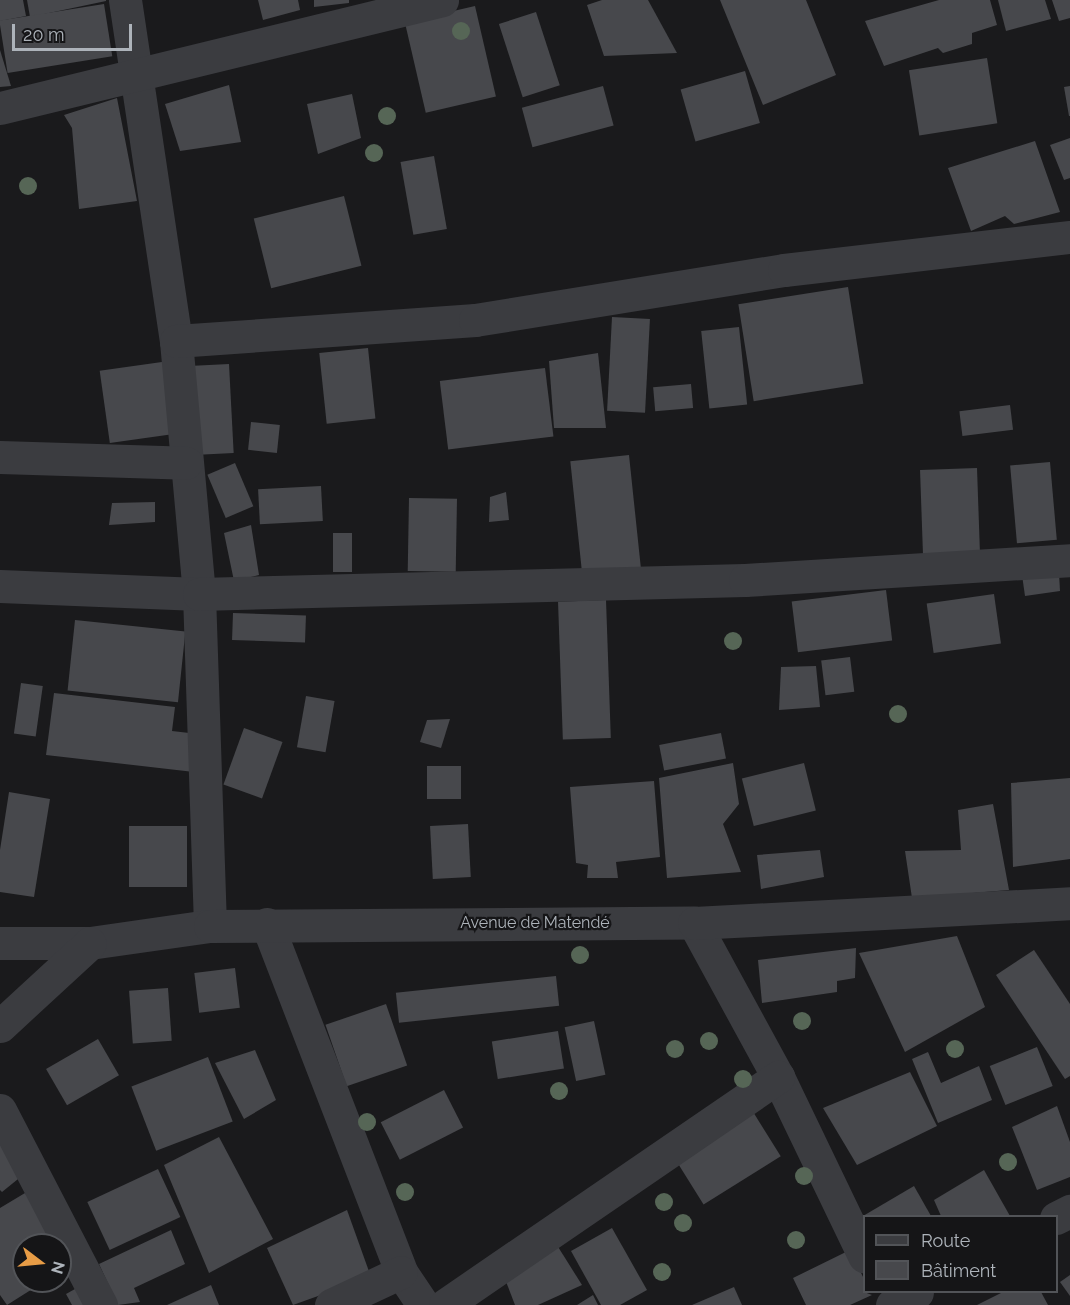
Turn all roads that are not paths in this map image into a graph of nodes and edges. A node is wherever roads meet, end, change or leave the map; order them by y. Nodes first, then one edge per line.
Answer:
1 (125, 0) edge
2 (442, 0) edge
3 (138, 75) junction
4 (0, 108) edge
5 (1070, 237) edge
6 (176, 341) junction
7 (0, 457) edge
8 (186, 463) junction
9 (1070, 560) edge
10 (0, 586) edge
11 (199, 594) junction
12 (1070, 903) edge
13 (694, 922) junction
14 (267, 924) junction
15 (210, 926) junction
16 (0, 943) edge
17 (90, 943) junction
18 (0, 1026) edge
19 (778, 1077) junction
20 (0, 1110) edge
21 (863, 1254) edge
22 (401, 1272) junction
23 (915, 1293) edge
24 (101, 1305) edge
25 (331, 1305) edge
26 (423, 1305) edge
27 (445, 1305) edge
28 (890, 1305) edge

1 - 3 street
2 - 3 street
3 - 4 street
3 - 6 street
5 - 6 street
6 - 8 street
7 - 8 street
8 - 11 street
9 - 11 street
10 - 11 street
11 - 15 street
12 - 13 street, Avenue de Matendé
13 - 14 street, Avenue de Matendé
13 - 19 street
14 - 15 street, Avenue de Matendé
14 - 22 street
15 - 17 street, Avenue de Matendé
16 - 17 street, Avenue de Matendé
17 - 18 street
19 - 21 street
19 - 27 street
20 - 24 street
22 - 25 street
22 - 26 street
23 - 28 street

